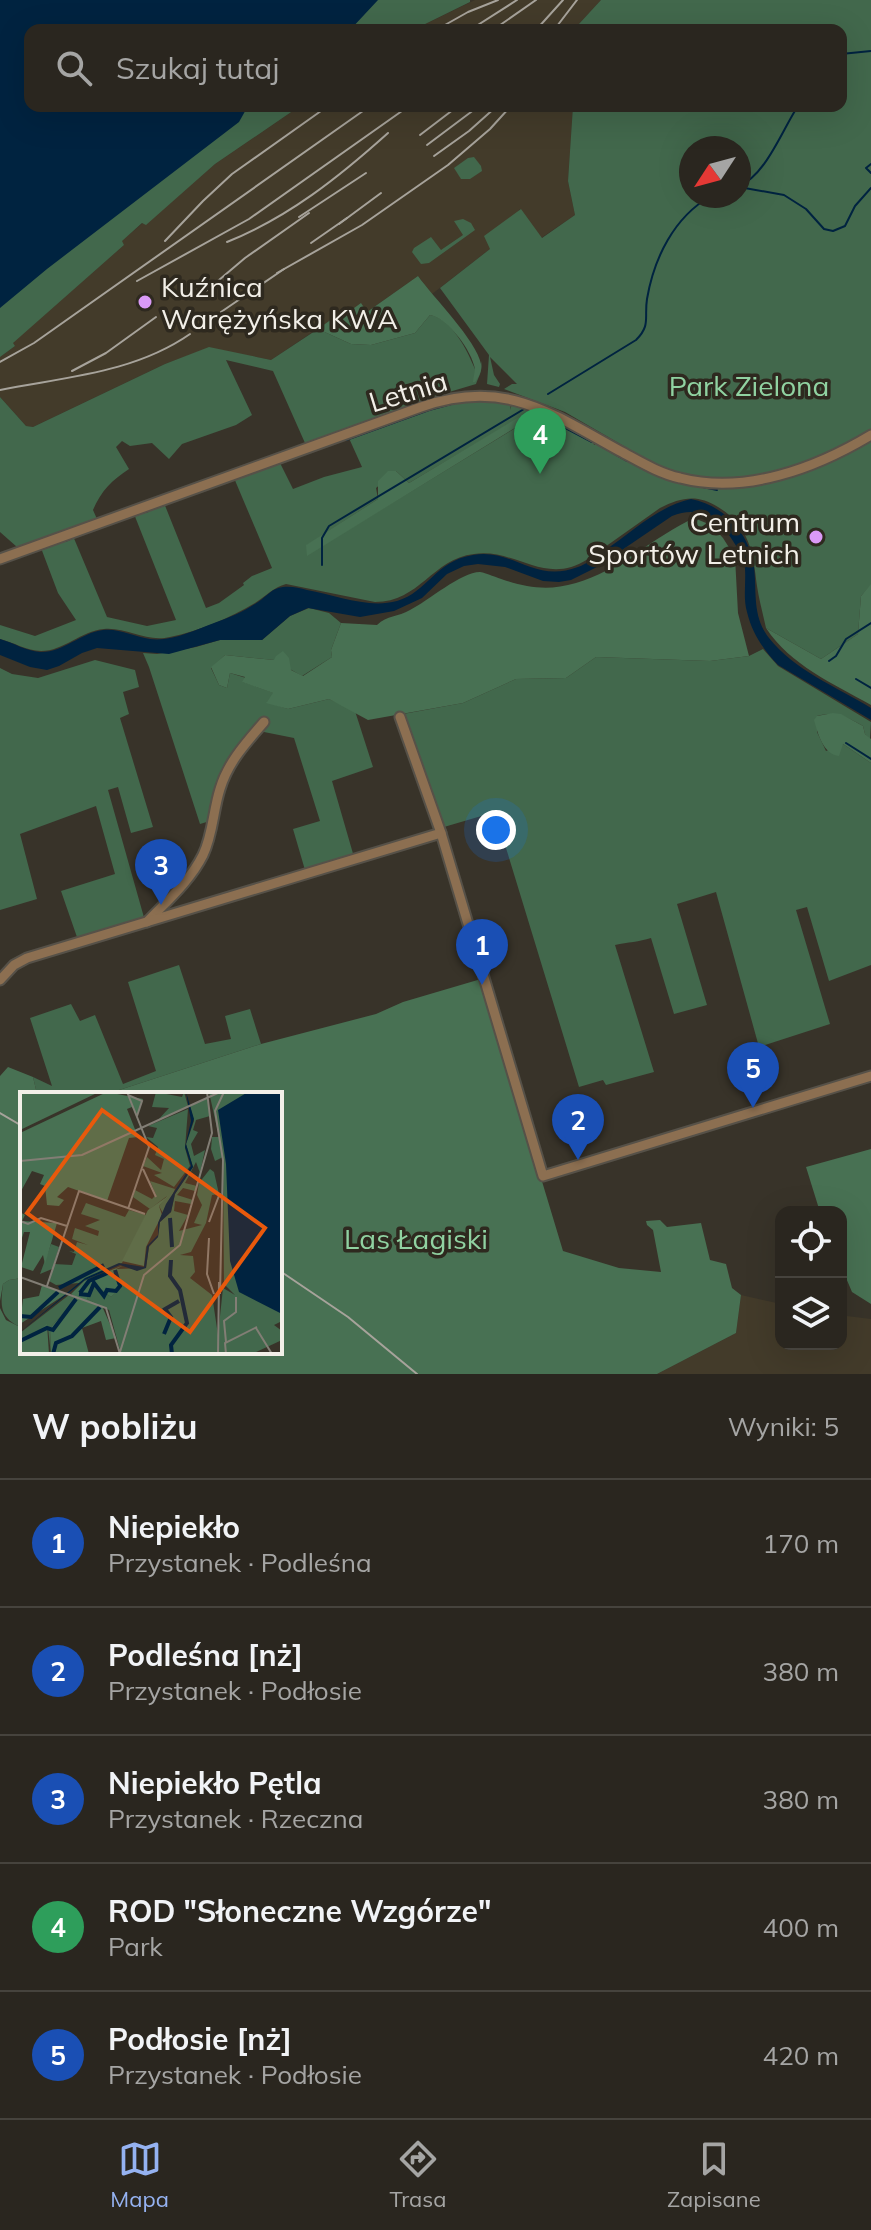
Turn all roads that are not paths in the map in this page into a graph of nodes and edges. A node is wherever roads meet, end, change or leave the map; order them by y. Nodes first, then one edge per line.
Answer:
1 (871, 435) edge
2 (0, 559) edge
3 (400, 717) dead end
4 (264, 722) dead end
5 (441, 833) junction
6 (147, 922) junction
7 (0, 980) edge
8 (871, 1076) edge

1 - 2 street, Letnia
3 - 5 street
4 - 6 street
5 - 6 street
5 - 8 street
6 - 7 street

